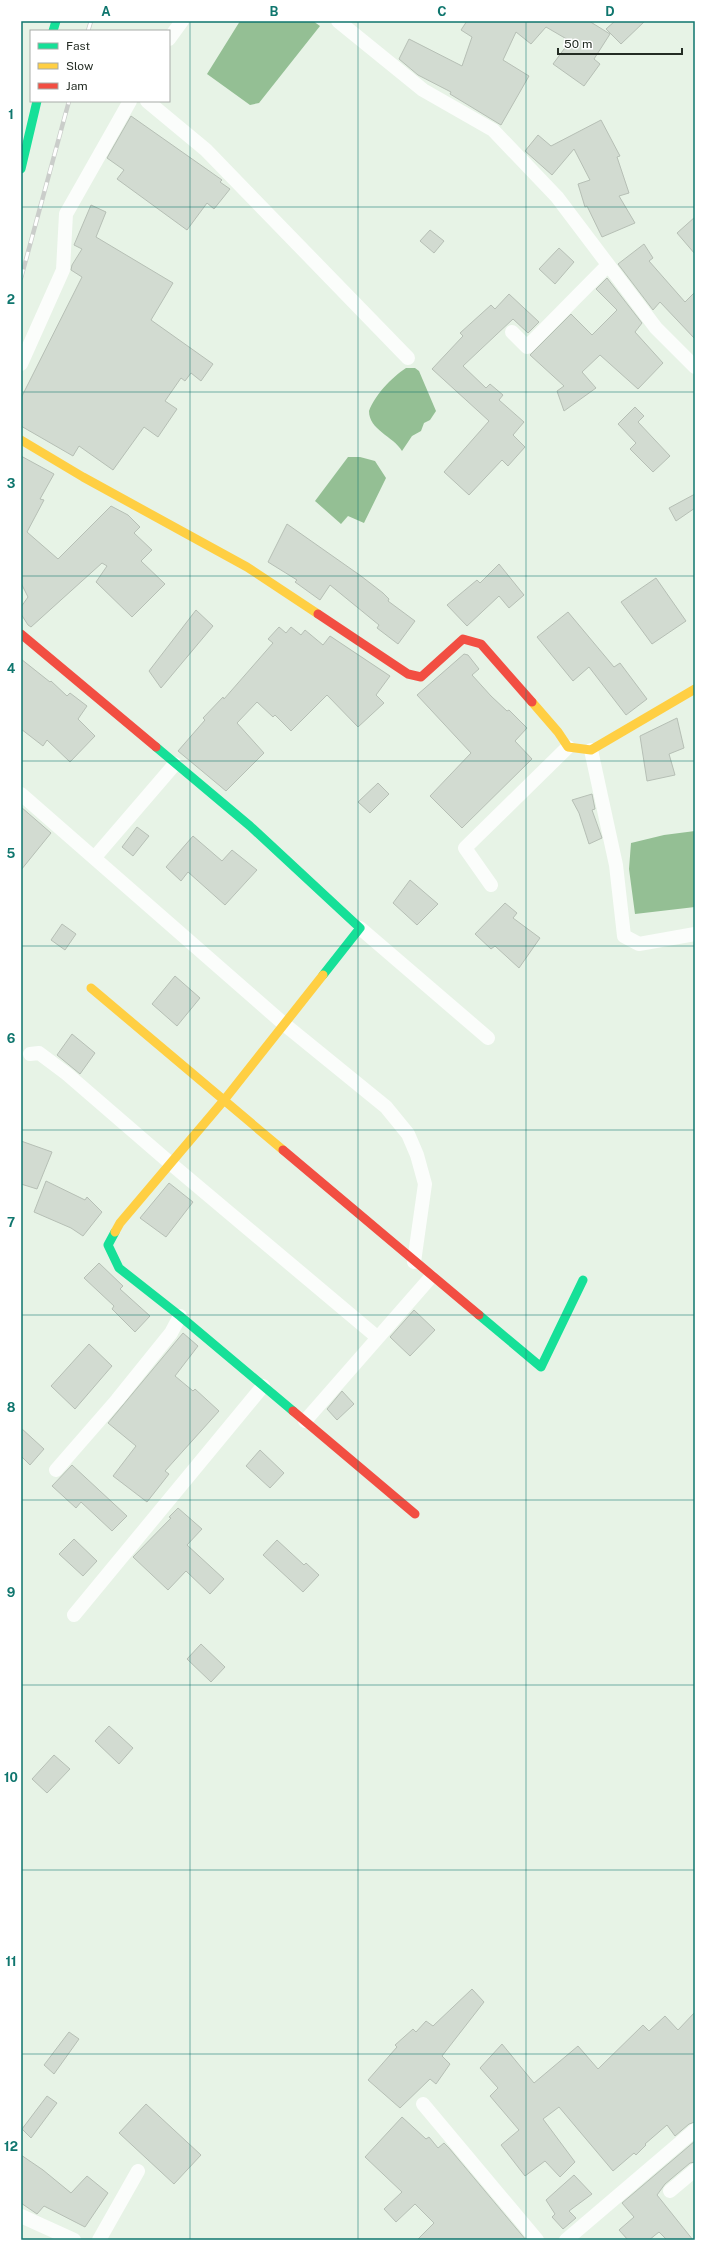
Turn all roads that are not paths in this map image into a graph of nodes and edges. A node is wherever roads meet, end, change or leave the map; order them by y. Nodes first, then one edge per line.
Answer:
1 (182, 21) edge
2 (338, 21) edge
3 (170, 38) edge
4 (37, 102) edge
5 (129, 102) edge
6 (148, 102) edge
7 (21, 169) edge
8 (608, 264) junction
9 (512, 332) dead end
10 (408, 358) dead end
11 (21, 364) edge
12 (695, 367) edge
13 (21, 440) edge
14 (21, 634) edge
15 (695, 689) edge
16 (568, 747) junction
17 (591, 750) junction
18 (175, 764) junction
19 (21, 794) edge
20 (95, 857) junction
21 (491, 885) dead end
22 (360, 928) junction
23 (695, 934) edge
24 (91, 988) dead end
25 (284, 1024) junction
26 (488, 1038) dead end
27 (30, 1054) dead end
28 (225, 1099) junction
29 (170, 1163) junction
30 (414, 1262) junction
31 (431, 1277) junction
32 (583, 1280) dead end
33 (180, 1316) junction
34 (377, 1337) junction
35 (263, 1386) junction
36 (305, 1421) junction
37 (56, 1470) dead end
38 (415, 1514) dead end
39 (74, 1615) dead end
40 (423, 2104) dead end
41 (695, 2130) edge
42 (695, 2170) edge
43 (138, 2171) dead end
44 (670, 2191) dead end
45 (21, 2216) edge
46 (74, 2240) edge
47 (99, 2240) edge
48 (537, 2240) edge
49 (566, 2240) edge

1 - 3 street
2 - 8 street
4 - 7 main road
5 - 11 street
6 - 10 street
8 - 9 street
8 - 12 street
13 - 16 main road
14 - 18 main road
15 - 17 main road
16 - 17 main road
16 - 21 street
17 - 23 street
18 - 20 street
18 - 22 main road
19 - 20 street
20 - 25 street
22 - 25 main road
22 - 26 street
24 - 28 main road
25 - 28 main road
25 - 30 street
27 - 29 street
28 - 29 main road
28 - 30 main road
29 - 33 main road
29 - 34 street
30 - 31 main road
31 - 32 main road
31 - 34 street
33 - 35 main road
33 - 37 street
34 - 36 street
35 - 36 main road
35 - 39 street
36 - 38 main road
40 - 48 street
41 - 49 street
42 - 44 street
43 - 47 street
45 - 46 street

